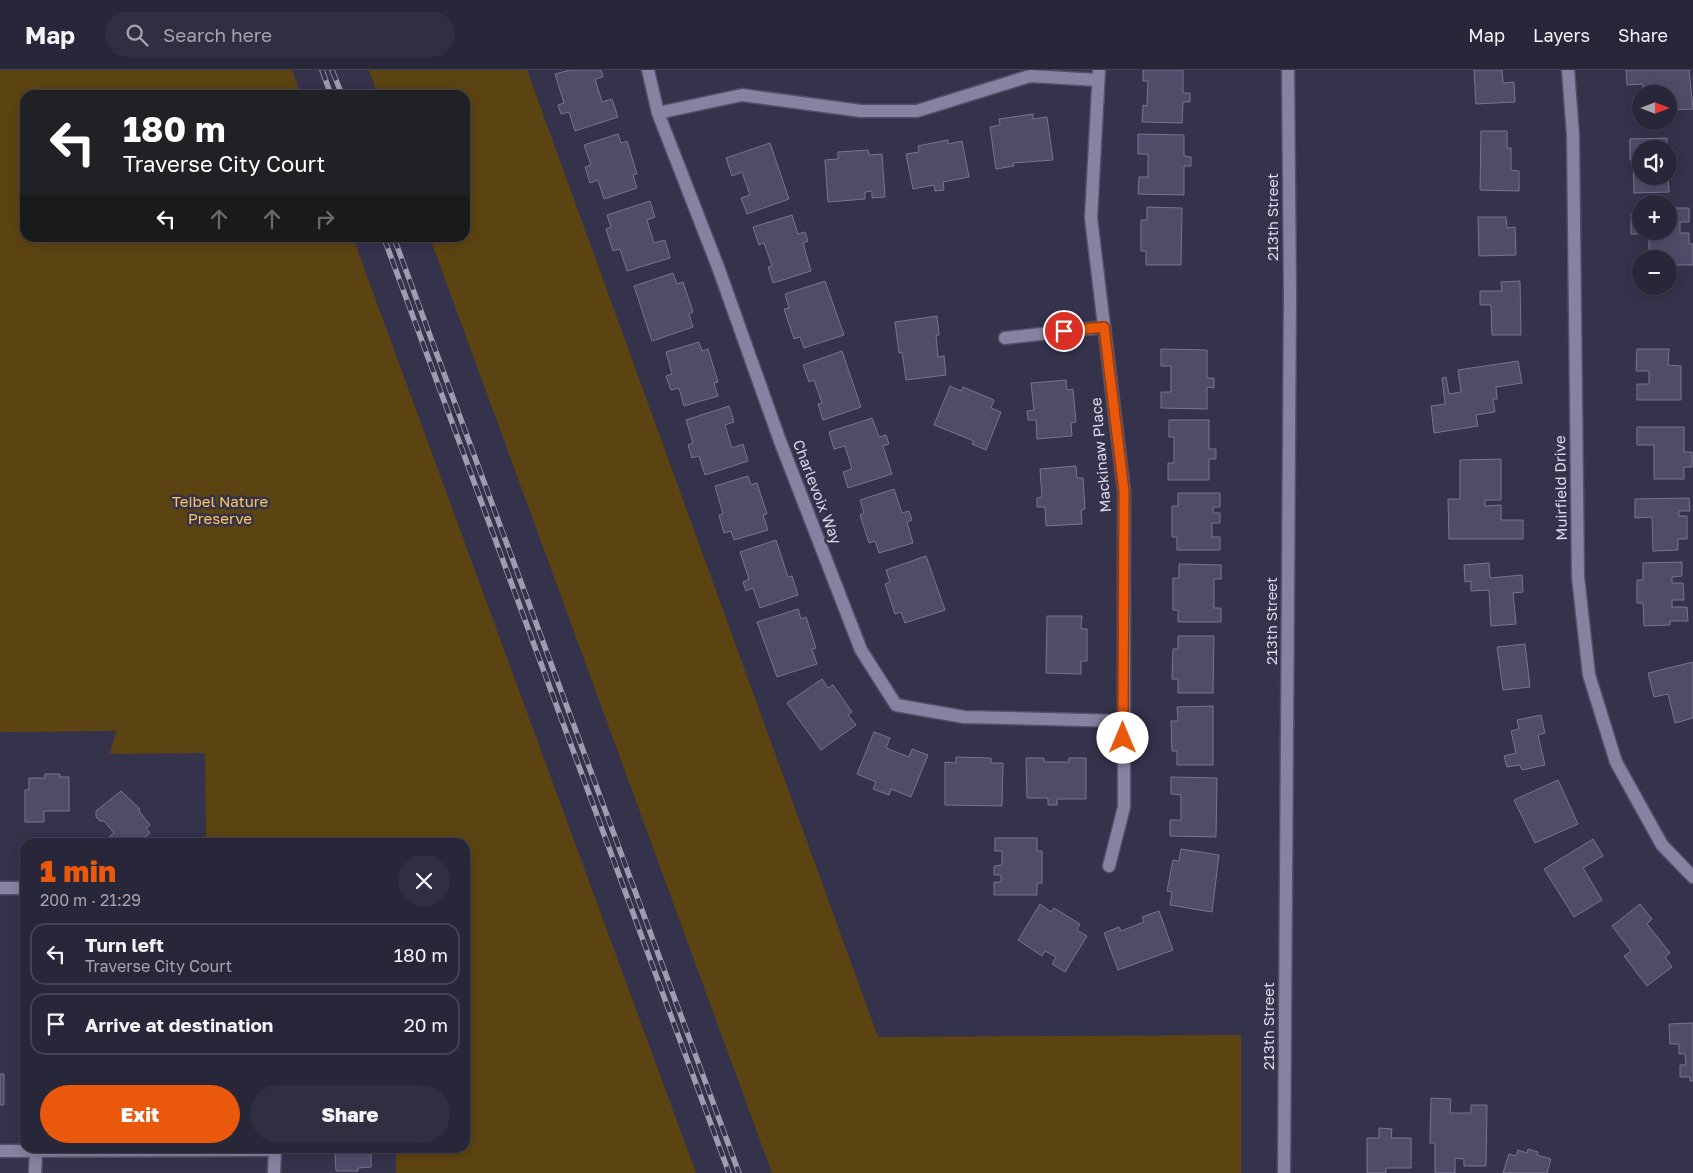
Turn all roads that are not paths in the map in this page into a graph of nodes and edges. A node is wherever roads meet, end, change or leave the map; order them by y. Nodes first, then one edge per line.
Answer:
1 (648, 70) edge
2 (1288, 70) edge
3 (1568, 70) edge
4 (1099, 75) edge
5 (658, 113) junction
6 (1104, 327) junction
7 (1005, 338) dead end
8 (1122, 721) junction
9 (1109, 866) dead end
10 (1693, 877) edge
11 (0, 888) edge
12 (20, 888) edge
13 (0, 1150) edge
14 (20, 1151) edge
15 (36, 1153) edge
16 (274, 1153) edge
17 (35, 1173) edge
18 (274, 1173) edge
19 (1284, 1173) edge

1 - 5 street, Charlevoix Way
2 - 19 street, 213th Street
3 - 10 street, Muirfield Drive
4 - 5 street
4 - 6 street, Mackinaw Place
5 - 8 street, Charlevoix Way
6 - 7 street
6 - 8 street, Mackinaw Place
8 - 9 street, Mackinaw Place
11 - 12 street
13 - 14 street
15 - 17 street
16 - 18 street

